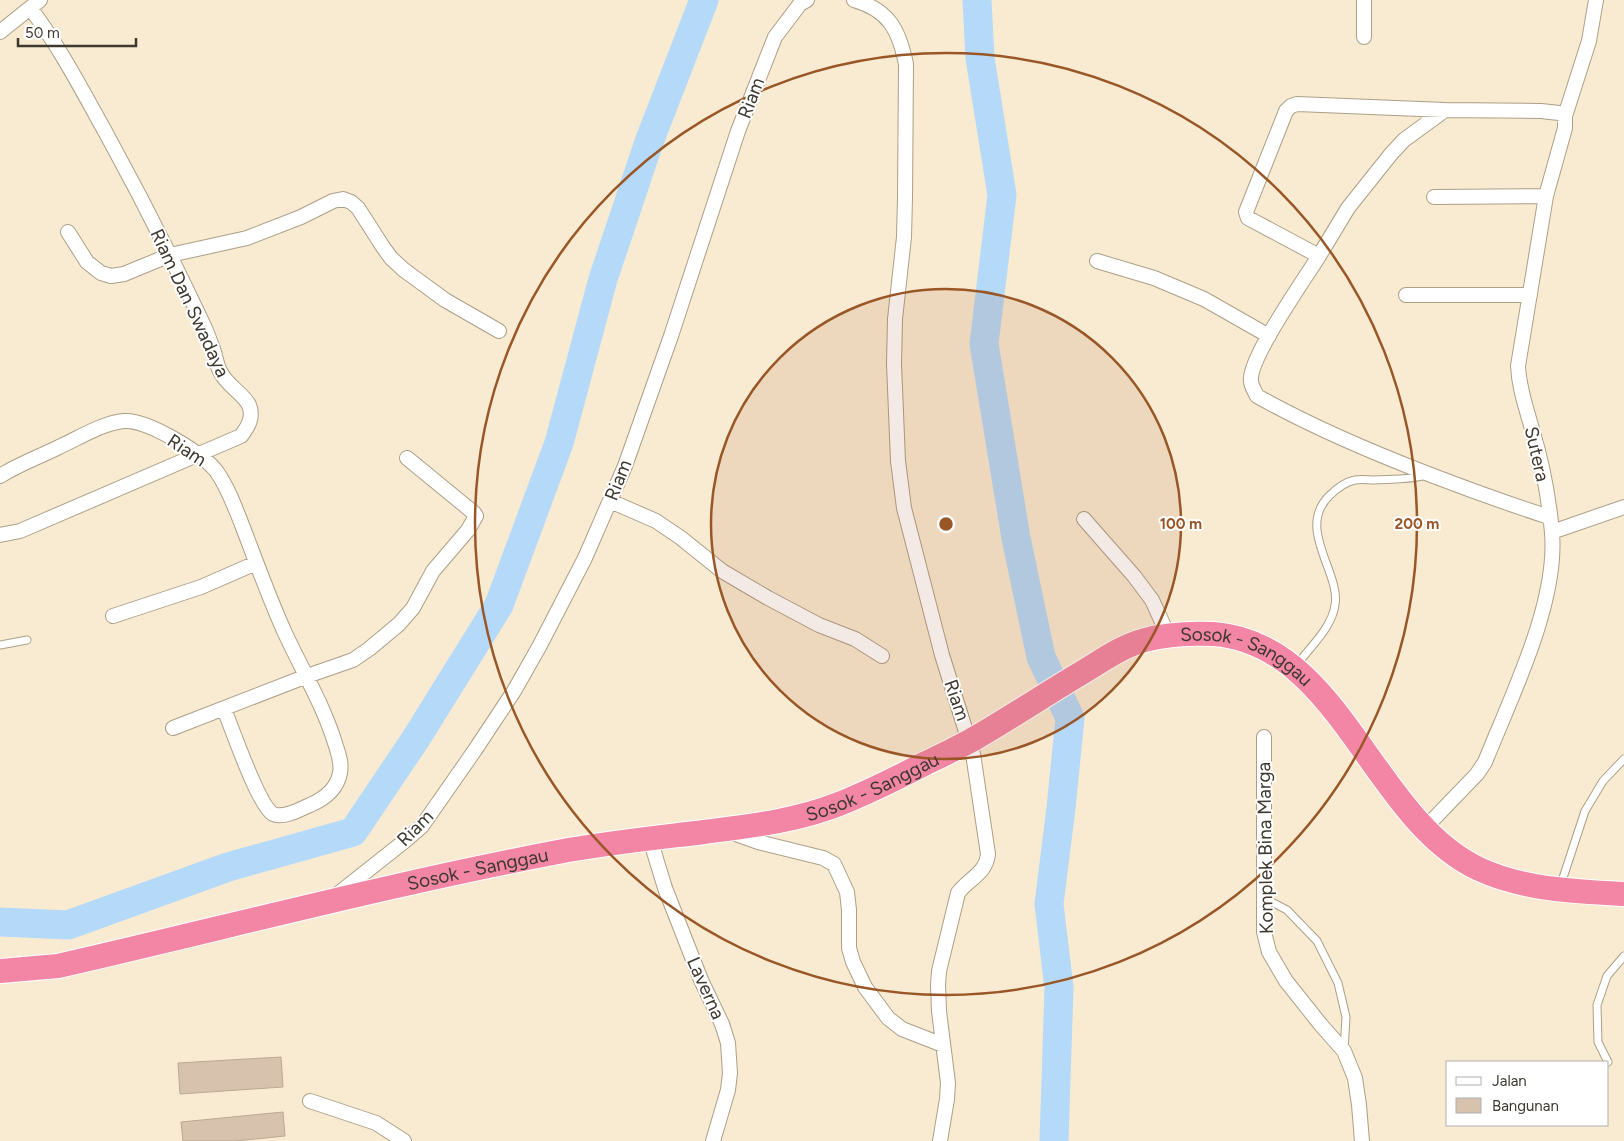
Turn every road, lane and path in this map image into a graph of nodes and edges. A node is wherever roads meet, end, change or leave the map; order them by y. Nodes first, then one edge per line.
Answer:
1 (807, 0) edge
2 (854, 0) edge
3 (1364, 0) edge
4 (1596, 0) edge
5 (36, 4) edge
6 (875, 4) edge
7 (0, 32) edge
8 (1364, 37) dead end
9 (1445, 110) junction
10 (1565, 116) junction
11 (1546, 196) junction
12 (1434, 197) dead end
13 (68, 232) dead end
14 (170, 255) junction
15 (1319, 256) junction
16 (1097, 261) dead end
17 (1406, 295) dead end
18 (1530, 295) junction
19 (499, 331) dead end
20 (1269, 336) junction
21 (198, 454) junction
22 (407, 458) dead end
23 (1430, 474) junction
24 (0, 476) edge
25 (610, 501) junction
26 (1624, 507) edge
27 (1549, 516) junction
28 (1084, 519) dead end
29 (1552, 532) junction
30 (0, 535) edge
31 (256, 563) junction
32 (113, 616) dead end
33 (1168, 635) junction
34 (27, 640) dead end
35 (0, 645) edge
36 (882, 656) dead end
37 (1294, 668) junction
38 (306, 676) junction
39 (224, 708) junction
40 (173, 728) dead end
41 (1264, 737) dead end
42 (970, 741) junction
43 (1624, 759) edge
44 (723, 830) junction
45 (1424, 830) junction
46 (650, 839) junction
47 (1559, 889) junction
48 (1624, 894) edge
49 (1264, 898) junction
50 (327, 902) junction
51 (1624, 956) edge
52 (0, 970) edge
53 (943, 1045) junction
54 (1344, 1051) junction
55 (1608, 1061) edge
56 (310, 1100) dead end
57 (404, 1141) edge
58 (712, 1141) edge
59 (940, 1141) edge
60 (1362, 1141) edge

1 - 25 street, Riam
2 - 6 street, Riam
3 - 8 street
4 - 10 street, Sutera
5 - 7 street
5 - 14 street, Riam Dan Swadaya
6 - 42 street, Riam
9 - 10 street
9 - 15 street
9 - 15 street
10 - 11 street, Sutera
11 - 12 street
11 - 18 street, Sutera
13 - 14 street
14 - 19 street
14 - 21 street, Riam Dan Swadaya
15 - 20 street
16 - 20 street
17 - 18 street
18 - 27 street, Sutera
20 - 23 street
21 - 24 street, Riam
21 - 30 street, Riam Dan Swadaya
21 - 31 street, Riam
22 - 38 street
23 - 27 street
23 - 37 lane
25 - 36 street
25 - 50 street, Riam
26 - 29 street
27 - 29 street, Sutera
28 - 33 street
29 - 45 street, Sutera
31 - 32 street
31 - 38 street, Riam
33 - 37 highway, Sosok - Sanggau
33 - 42 highway, Sosok - Sanggau
34 - 35 lane
37 - 45 highway, Sosok - Sanggau
38 - 39 street
38 - 39 street, Riam
39 - 40 street
41 - 49 street, Komplek Bina Marga
42 - 44 highway, Sosok - Sanggau
42 - 53 street, Riam
43 - 47 lane
44 - 46 highway, Sosok - Sanggau
44 - 53 street
45 - 47 highway, Sosok - Sanggau
46 - 50 highway, Sosok - Sanggau
46 - 58 street, Laverna
47 - 48 highway, Sosok - Sanggau
49 - 54 street, Komplek Bina Marga
49 - 54 lane
50 - 52 highway, Sosok - Sanggau
51 - 55 lane
53 - 59 street, Riam
54 - 60 street, Komplek Bina Marga
56 - 57 street

